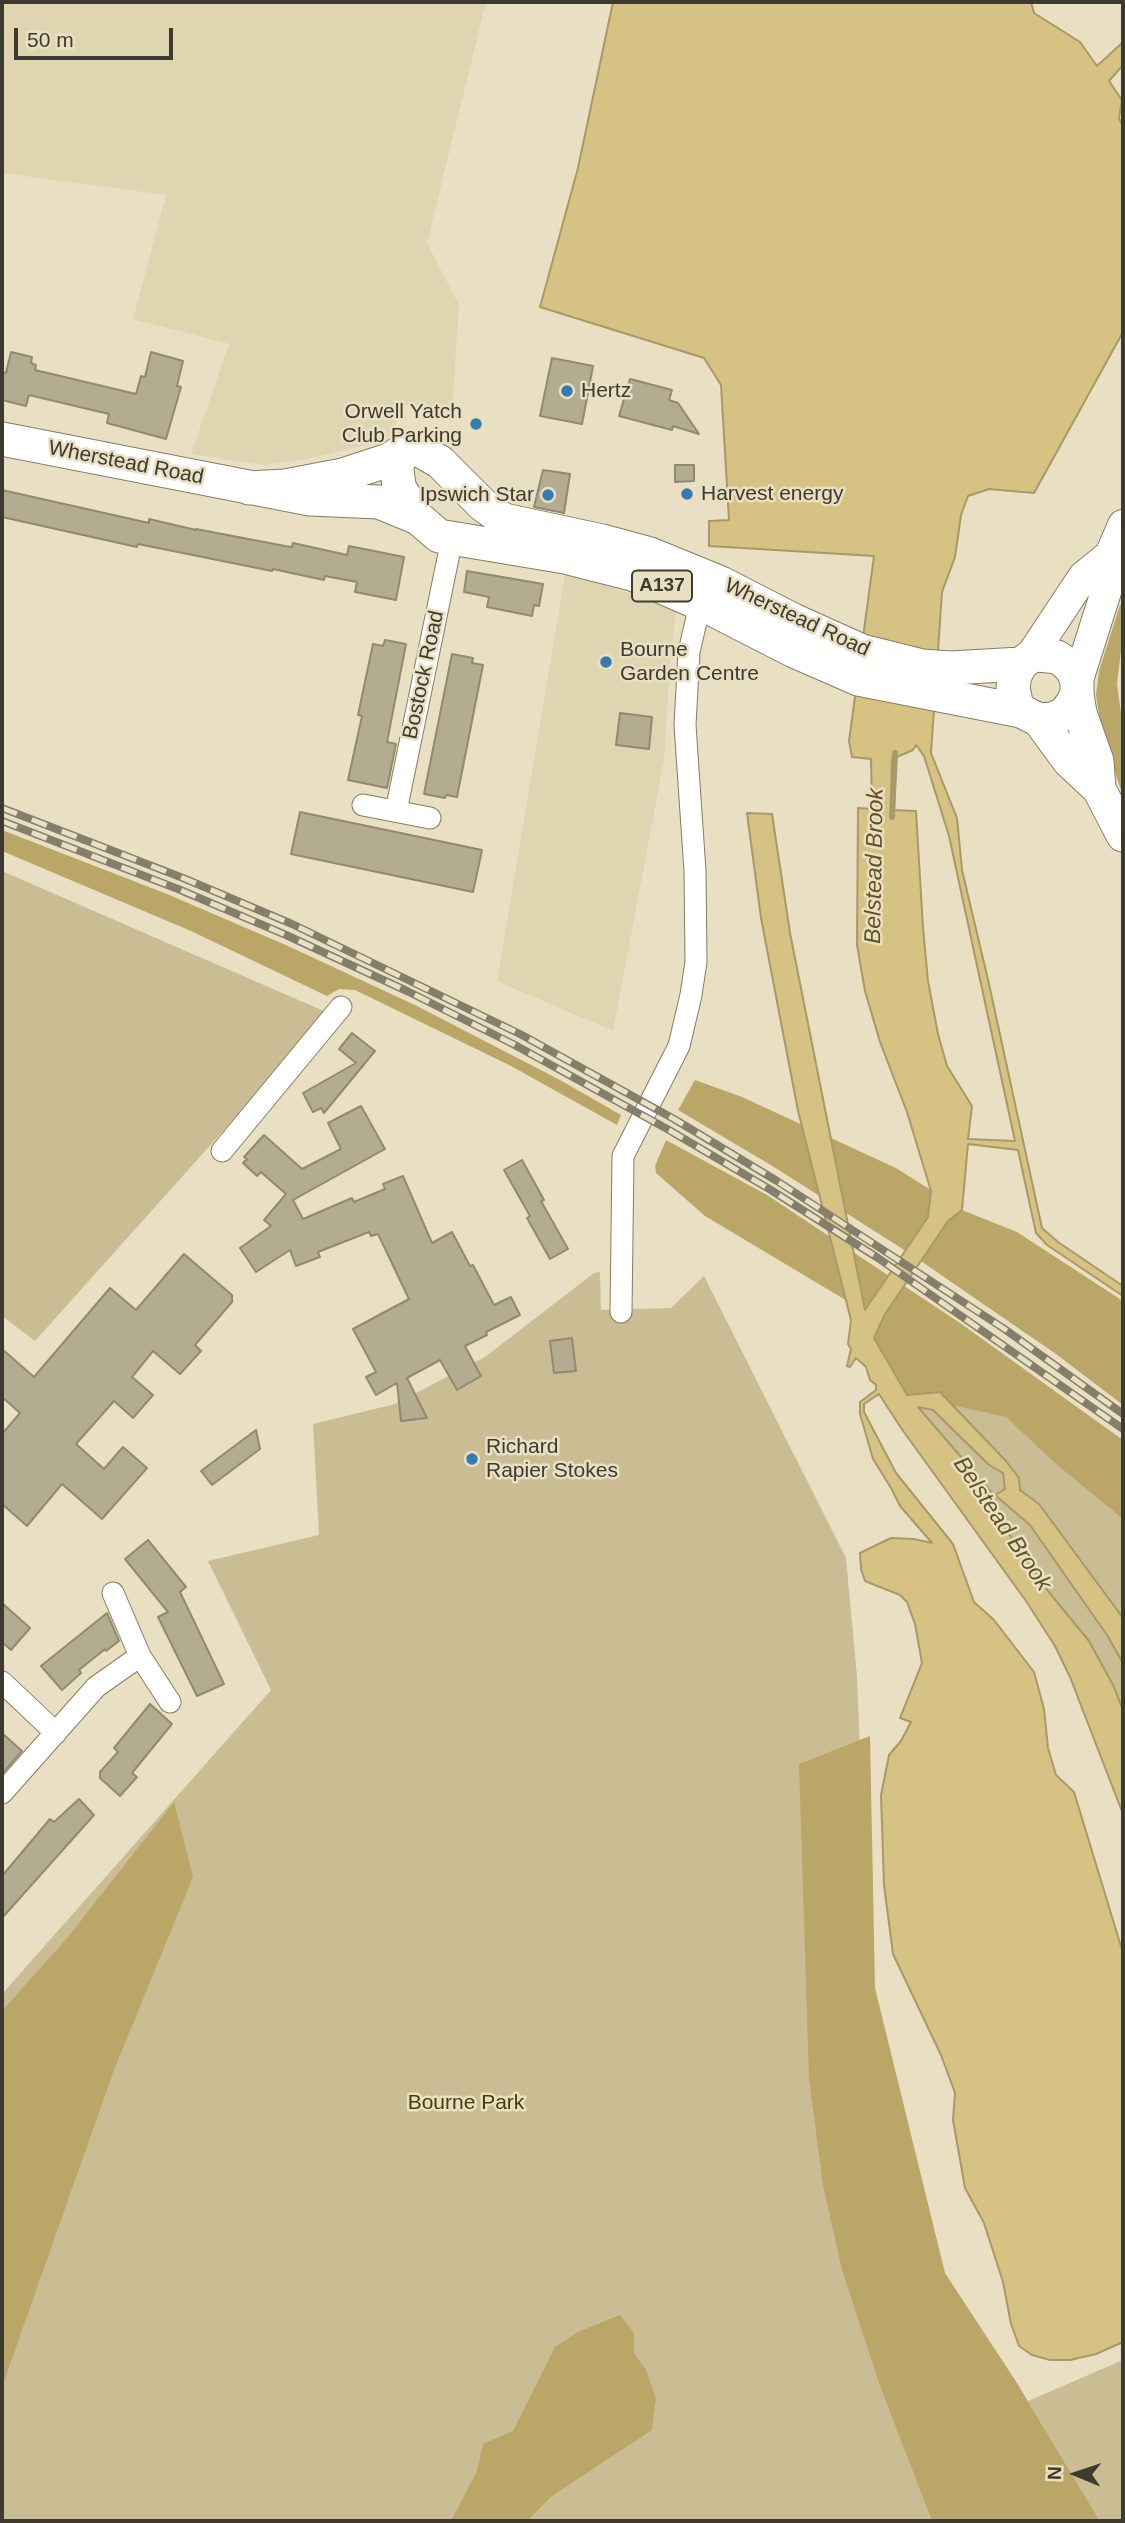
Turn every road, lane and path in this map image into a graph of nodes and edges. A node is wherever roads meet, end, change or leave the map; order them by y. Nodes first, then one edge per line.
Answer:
1 (2, 439) edge
2 (399, 453) junction
3 (249, 488) junction
4 (418, 518) junction
5 (452, 539) junction
6 (1118, 544) edge
7 (700, 604) junction
8 (1026, 661) junction
9 (860, 665) junction
10 (950, 683) junction
11 (1077, 688) junction
12 (1030, 715) junction
13 (1099, 789) junction
14 (363, 805) dead end
15 (396, 811) junction
16 (430, 818) dead end
17 (1123, 835) edge
18 (341, 1007) dead end
19 (222, 1151) dead end
20 (621, 1311) dead end
21 (113, 1592) dead end
22 (140, 1656) junction
23 (2, 1682) edge
24 (170, 1702) dead end
25 (56, 1732) junction
26 (2, 1793) edge

1 - 3 main road, Wherstead Road / A137
2 - 3 main road, Wherstead Road / A137
2 - 4 main road, Wherstead Road / A137
2 - 9 main road, Wherstead Road / A137
3 - 4 main road, Wherstead Road / A137
4 - 5 main road, Wherstead Road / A137
5 - 7 main road, Wherstead Road / A137
5 - 15 street, Bostock Road
6 - 8 main road
6 - 11 main road
7 - 9 main road, Wherstead Road / A137
7 - 20 street
8 - 10 main road, Wherstead Road / A137
8 - 11 main road, Wherstead Road / A137
8 - 12 main road, A137
9 - 10 main road, Wherstead Road / A137
10 - 12 main road, Wherstead Road / A137
11 - 12 main road
11 - 13 main road, A137
12 - 13 main road, A137
13 - 17 main road, A137
14 - 15 street
15 - 16 street
18 - 19 street
21 - 22 street
22 - 24 street
22 - 25 street
23 - 25 street
25 - 26 street

